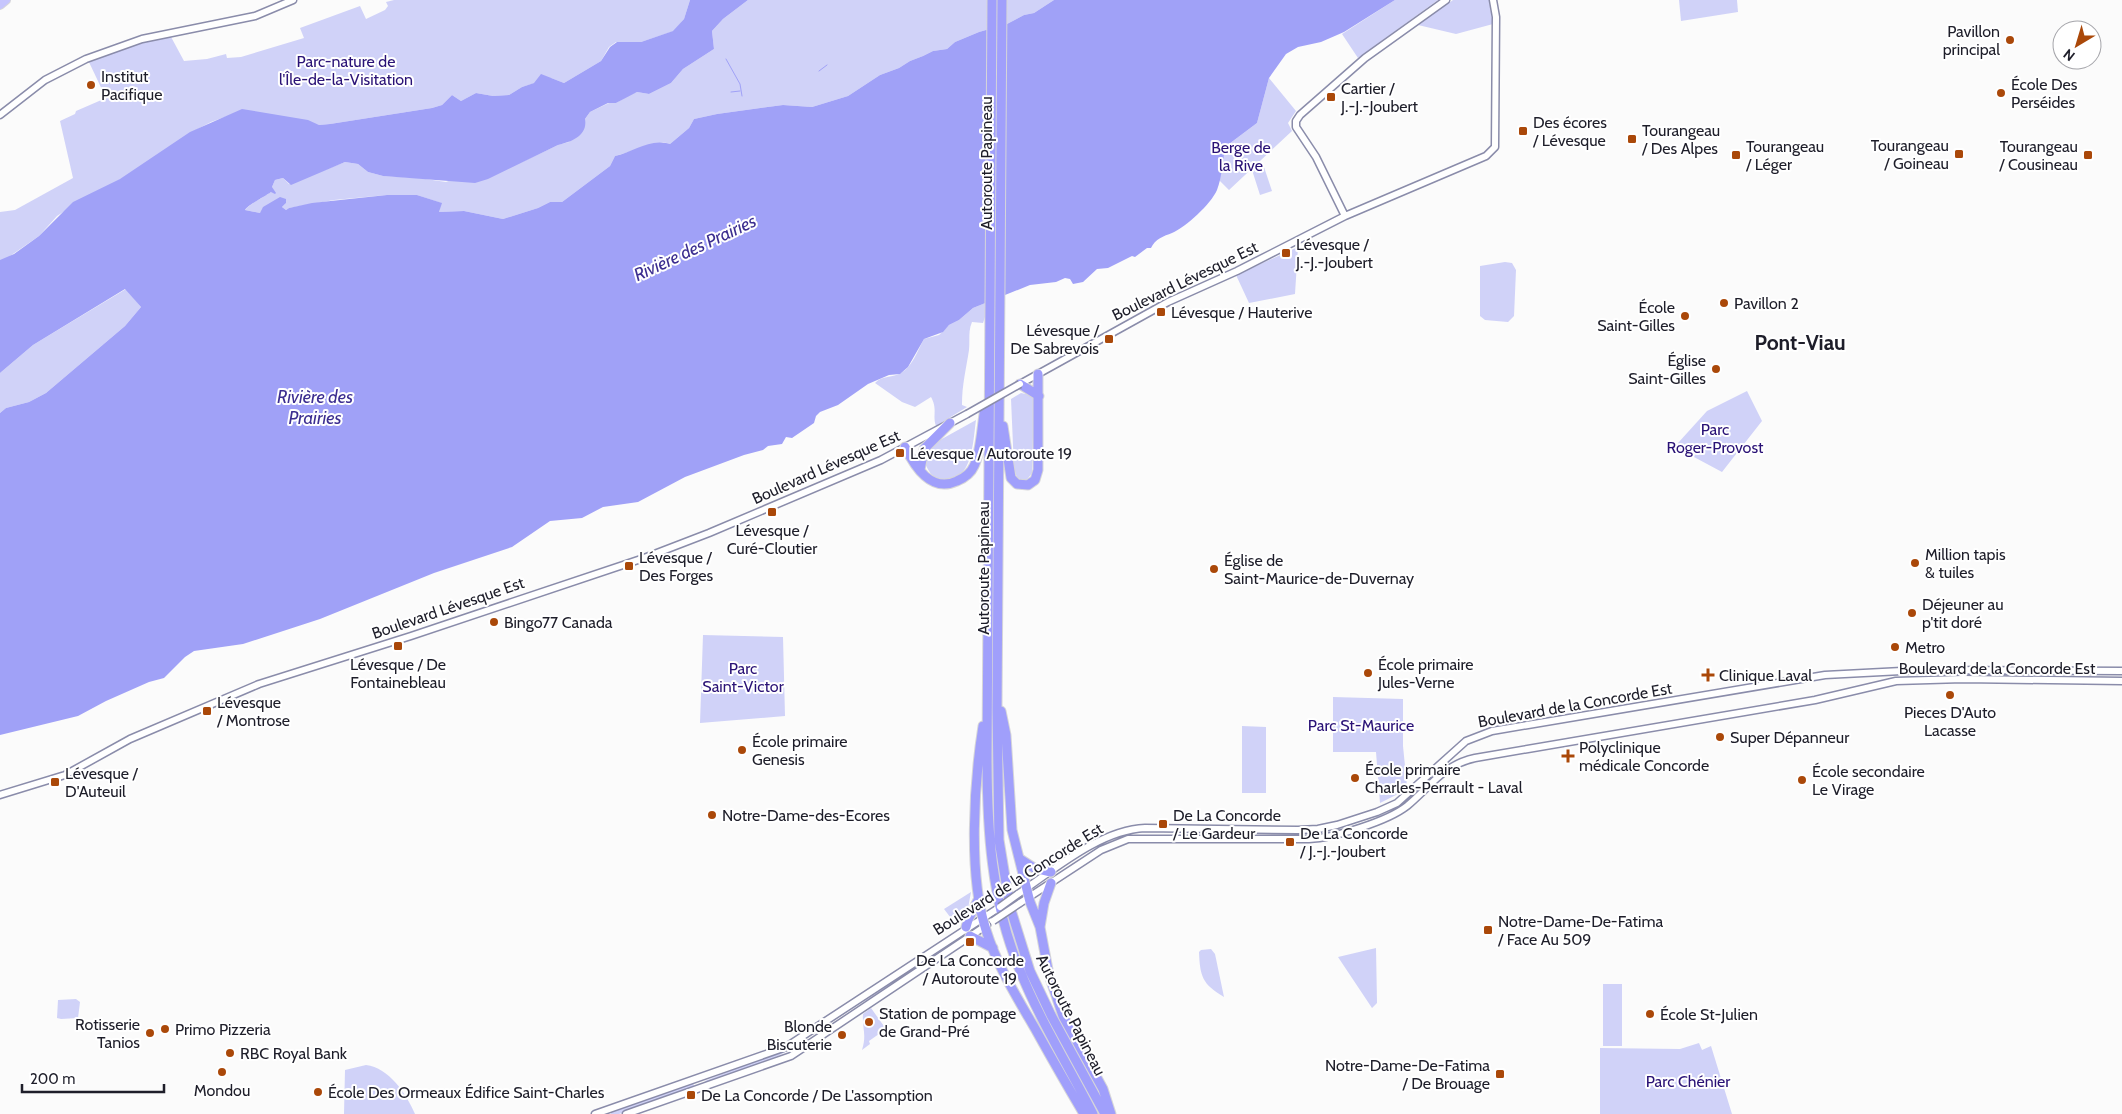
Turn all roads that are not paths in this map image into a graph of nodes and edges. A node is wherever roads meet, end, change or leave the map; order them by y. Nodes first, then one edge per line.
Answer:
1 (6, 0) edge
2 (293, 0) edge
3 (1446, 0) edge
4 (1493, 0) edge
5 (992, 1) edge
6 (1002, 1) edge
7 (0, 5) edge
8 (0, 116) edge
9 (1345, 216) junction
10 (1038, 374) junction
11 (989, 383) junction
12 (1020, 384) junction
13 (1039, 396) junction
14 (1000, 406) junction
15 (950, 423) junction
16 (905, 447) junction
17 (920, 470) junction
18 (2122, 671) edge
19 (2122, 681) edge
20 (988, 696) junction
21 (998, 696) junction
22 (0, 795) edge
23 (1020, 860) junction
24 (1051, 872) junction
25 (1051, 883) junction
26 (1028, 893) junction
27 (979, 898) junction
28 (987, 915) junction
29 (989, 924) junction
30 (1040, 928) junction
31 (968, 932) junction
32 (993, 948) junction
33 (595, 1114) edge
34 (626, 1114) edge
35 (1084, 1114) edge
36 (1094, 1114) edge
37 (1105, 1114) edge
38 (1110, 1114) edge

1 - 7 main road
2 - 8 street
3 - 9 street
4 - 9 street, Boulevard Lévesque Est
5 - 11 highway, Autoroute Papineau
6 - 14 highway, Autoroute Papineau
9 - 10 street, Boulevard Lévesque Est
10 - 12 street, Boulevard Lévesque Est
10 - 13 highway
11 - 17 highway
11 - 20 highway, Autoroute Papineau
12 - 13 highway
12 - 15 street, Boulevard Lévesque Est, bridge
13 - 14 highway
14 - 21 highway, Autoroute Papineau
15 - 16 street, Boulevard Lévesque Est
15 - 17 highway
16 - 17 highway
16 - 22 street, Boulevard Lévesque Est
18 - 24 street, Boulevard de la Concorde Est
19 - 25 street, Boulevard de la Concorde Est
20 - 27 highway
20 - 36 highway, Autoroute Papineau
21 - 23 highway
21 - 37 highway, Autoroute Papineau
23 - 24 highway
23 - 26 highway
24 - 26 street, Boulevard de la Concorde Est
25 - 26 street, Boulevard de la Concorde Est
25 - 30 highway
26 - 28 street, Boulevard de la Concorde Est, bridge
26 - 29 street, Boulevard de la Concorde Est, bridge
26 - 30 highway
27 - 28 highway
27 - 31 highway
28 - 29 highway
28 - 31 street, Boulevard de la Concorde Est
29 - 31 street, Boulevard de la Concorde Est
29 - 32 highway
30 - 38 highway
31 - 32 highway
31 - 33 street, Boulevard de la Concorde Est
31 - 34 street, Boulevard de la Concorde Est
32 - 35 highway

